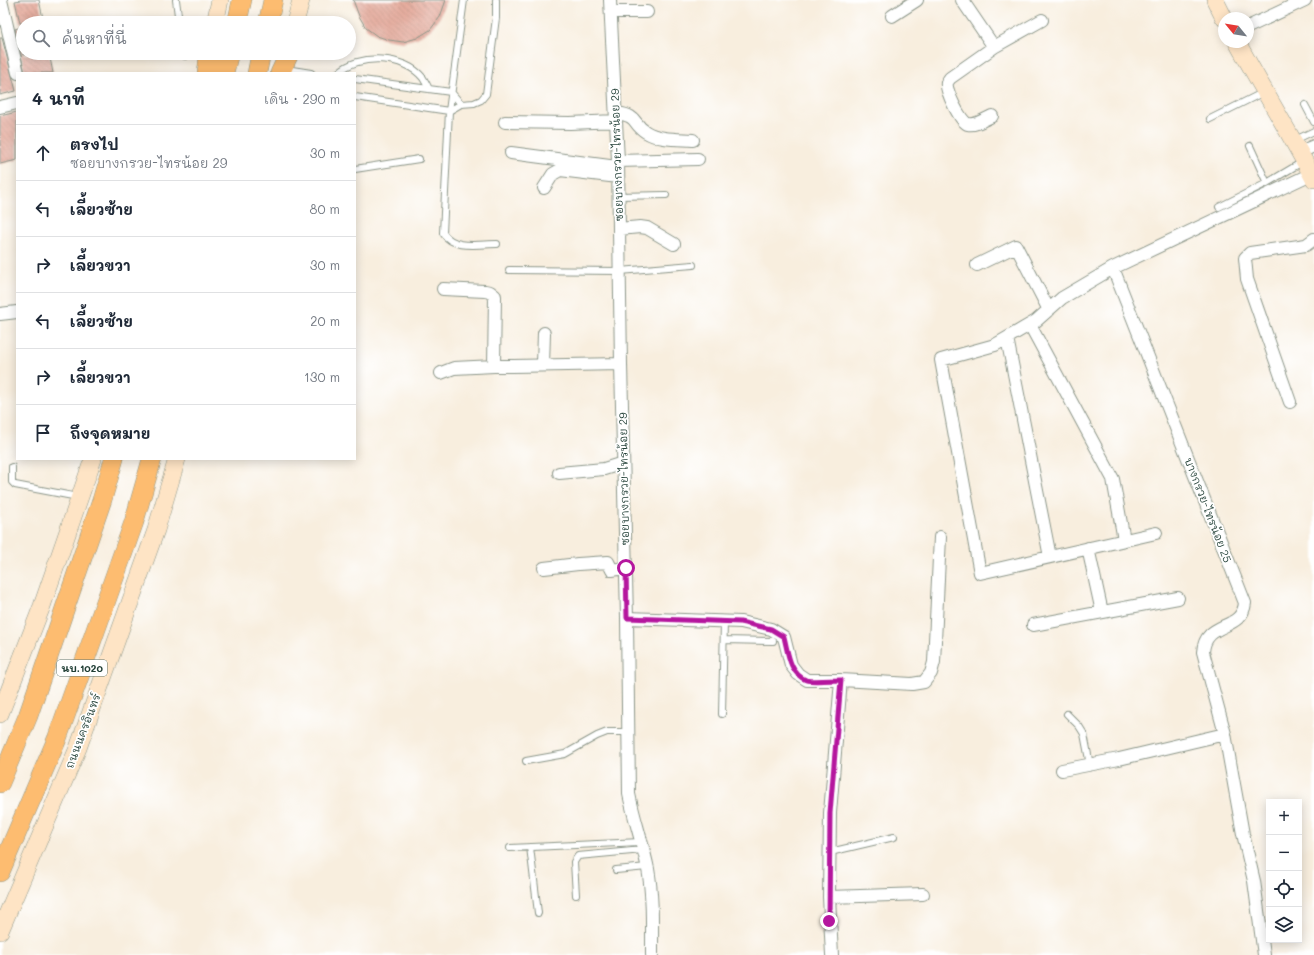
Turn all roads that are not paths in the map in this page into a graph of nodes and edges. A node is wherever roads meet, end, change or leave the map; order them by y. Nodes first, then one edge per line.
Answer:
1 (1, 0) edge
2 (176, 0) edge
3 (220, 0) edge
4 (242, 0) edge
5 (273, 0) edge
6 (301, 0) edge
7 (464, 0) edge
8 (496, 0) edge
9 (962, 0) edge
10 (1215, 0) edge
11 (1305, 0) edge
12 (914, 1) edge
13 (610, 6) edge
14 (647, 12) dead end
15 (1221, 12) edge
16 (179, 16) edge
17 (217, 16) edge
18 (238, 16) edge
19 (270, 16) edge
20 (297, 16) edge
21 (892, 16) dead end
22 (1042, 20) dead end
23 (1254, 24) edge
24 (4, 28) edge
25 (994, 47) junction
26 (1240, 48) edge
27 (208, 60) edge
28 (227, 60) edge
29 (260, 60) edge
30 (286, 64) edge
31 (18, 72) edge
32 (205, 72) edge
33 (224, 72) edge
34 (257, 72) edge
35 (308, 72) edge
36 (339, 72) edge
37 (356, 79) edge
38 (429, 89) junction
39 (451, 92) junction
40 (1264, 92) junction
41 (356, 97) edge
42 (16, 102) edge
43 (461, 104) junction
44 (1305, 104) dead end
45 (0, 107) edge
46 (449, 111) junction
47 (992, 116) dead end
48 (616, 117) junction
49 (1210, 119) dead end
50 (505, 122) dead end
51 (1314, 122) edge
52 (1314, 131) edge
53 (693, 140) dead end
54 (1250, 146) dead end
55 (511, 152) dead end
56 (419, 159) dead end
57 (698, 159) dead end
58 (1306, 159) edge
59 (618, 168) junction
60 (356, 169) edge
61 (1267, 183) junction
62 (544, 188) dead end
63 (666, 195) dead end
64 (618, 196) junction
65 (1219, 206) dead end
66 (618, 229) junction
67 (1314, 239) edge
68 (497, 244) dead end
69 (674, 244) dead end
70 (693, 265) dead end
71 (978, 266) dead end
72 (1113, 268) junction
73 (509, 270) dead end
74 (620, 271) junction
75 (443, 289) dead end
76 (1048, 310) junction
77 (16, 312) edge
78 (0, 314) edge
79 (1030, 325) junction
80 (544, 333) dead end
81 (1007, 338) junction
82 (620, 364) junction
83 (543, 365) junction
84 (494, 366) junction
85 (441, 373) dead end
86 (1290, 402) dead end
87 (93, 460) edge
88 (114, 460) edge
89 (152, 460) edge
90 (177, 460) edge
91 (623, 463) junction
92 (12, 467) dead end
93 (559, 473) dead end
94 (80, 497) junction
95 (1156, 533) dead end
96 (940, 537) dead end
97 (1124, 540) junction
98 (1088, 548) junction
99 (1050, 557) junction
100 (544, 568) dead end
101 (626, 568) junction
102 (1178, 598) dead end
103 (1102, 612) junction
104 (627, 618) junction
105 (724, 621) junction
106 (1033, 625) dead end
107 (724, 640) junction
108 (773, 641) dead end
109 (841, 680) junction
110 (4, 691) edge
111 (0, 714) edge
112 (722, 714) dead end
113 (1067, 714) dead end
114 (628, 732) junction
115 (1225, 734) junction
116 (526, 761) dead end
117 (1090, 765) junction
118 (1062, 770) dead end
119 (0, 783) edge
120 (894, 837) dead end
121 (642, 846) junction
122 (530, 847) junction
123 (510, 848) dead end
124 (830, 852) junction
125 (648, 867) junction
126 (616, 870) dead end
127 (0, 872) edge
128 (576, 894) dead end
129 (923, 894) dead end
130 (829, 897) junction
131 (538, 913) dead end
132 (0, 931) edge
133 (652, 955) edge
134 (832, 955) edge
135 (1264, 955) edge

1 - 24 street
2 - 16 lane
3 - 17 main road
4 - 18 main road
5 - 19 main road
6 - 20 main road
7 - 39 lane
8 - 43 lane
9 - 25 street
10 - 15 main road
11 - 23 street
12 - 21 street
13 - 14 street
13 - 48 street, ซอยบางกรวย-ไทรน้อย 29
22 - 25 street
24 - 31 street
25 - 47 street
26 - 40 main road
27 - 32 main road
28 - 33 main road
29 - 34 main road
30 - 35 lane
36 - 38 lane
37 - 38 lane
38 - 39 lane
39 - 43 lane
39 - 46 lane
40 - 49 lane
40 - 58 main road
41 - 46 lane
42 - 45 street
43 - 46 lane
44 - 51 lane
46 - 68 lane
48 - 50 street
48 - 53 street
48 - 59 street, ซอยบางกรวย-ไทรน้อย 29
52 - 58 lane
54 - 61 lane
55 - 59 street
56 - 60 lane
57 - 59 street
58 - 61 lane
58 - 72 street
59 - 62 street
59 - 64 street, ซอยบางกรวย-ไทรน้อย 29
61 - 65 lane
63 - 64 lane
64 - 66 street, ซอยบางกรวย-ไทรน้อย 29
66 - 69 street
66 - 74 street, ซอยบางกรวย-ไทรน้อย 29
67 - 86 street
70 - 74 lane
71 - 76 street
72 - 76 street
72 - 115 street, บางกรวย-ไทรน้อย 25
73 - 74 lane
74 - 82 street, ซอยบางกรวย-ไทรน้อย 29
75 - 84 street
76 - 79 street
77 - 78 street
79 - 81 street
79 - 97 street
80 - 83 street
81 - 99 street
81 - 99 street
82 - 83 street
82 - 91 street, ซอยบางกรวย-ไทรน้อย 29
83 - 84 street
84 - 85 street
87 - 94 main road
88 - 119 main road, นบ.1020
89 - 127 main road, ถนนนครอินทร์ / นบ.1020
90 - 132 main road, ถนนนครอินทร์ / นบ.1020
91 - 93 street
91 - 101 street, ซอยบางกรวย-ไทรน้อย 29
92 - 94 lane
94 - 110 main road
95 - 97 street
96 - 109 street
97 - 98 street
98 - 99 street
98 - 103 street
100 - 101 street
101 - 104 street, ซอยบางกรวย-ไทรน้อย 29
102 - 103 street
103 - 106 street
104 - 105 street
104 - 114 street, ซอยบางกรวย-ไทรน้อย 29
105 - 107 lane
105 - 109 street
107 - 108 lane
107 - 112 lane
109 - 124 street
110 - 111 main road
113 - 117 lane
114 - 116 lane
114 - 121 street, ซอยบางกรวย-ไทรน้อย 29
115 - 117 street
115 - 135 street, บางกรวย-ไทรน้อย 25
117 - 118 street
120 - 124 lane
121 - 122 lane
121 - 125 street, ซอยบางกรวย-ไทรน้อย 29
121 - 128 lane
122 - 123 lane
122 - 131 lane
124 - 130 street
125 - 126 lane
125 - 133 street, ซอยบางกรวย-ไทรน้อย 29
129 - 130 street
130 - 134 street

